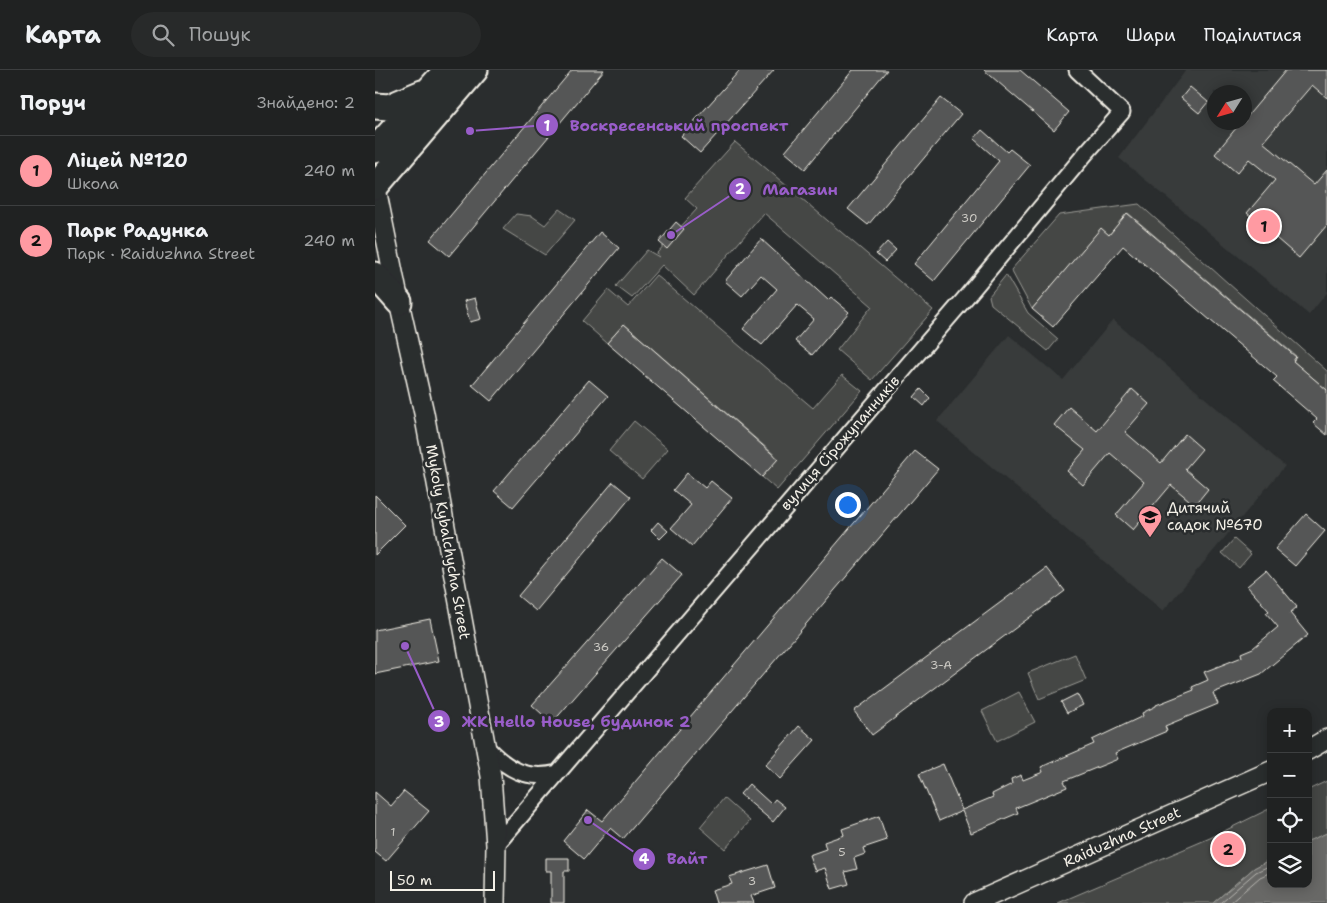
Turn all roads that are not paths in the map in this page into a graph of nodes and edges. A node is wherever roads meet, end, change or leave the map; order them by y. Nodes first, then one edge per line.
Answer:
1 (475, 70) edge
2 (1077, 70) edge
3 (439, 79) edge
4 (375, 106) edge
5 (375, 150) edge
6 (375, 185) edge
7 (375, 275) edge
8 (399, 302) junction
9 (1327, 739) edge
10 (485, 747) junction
11 (1312, 748) edge
12 (558, 773) junction
13 (1267, 773) edge
14 (496, 845) junction
15 (495, 903) edge
16 (974, 903) edge

1 - 6 main road
2 - 12 street, вулиця Сірожупанників
3 - 4 main road
3 - 5 main road
6 - 8 street, Mykoly Kybalchycha Street
7 - 8 main road
8 - 10 street, Mykoly Kybalchycha Street
9 - 11 street
10 - 12 street
10 - 14 street, Mykoly Kybalchycha Street
12 - 14 street, вулиця Сірожупанників
13 - 16 street, Raiduzhna Street
14 - 15 street, Mykoly Kybalchycha Street

